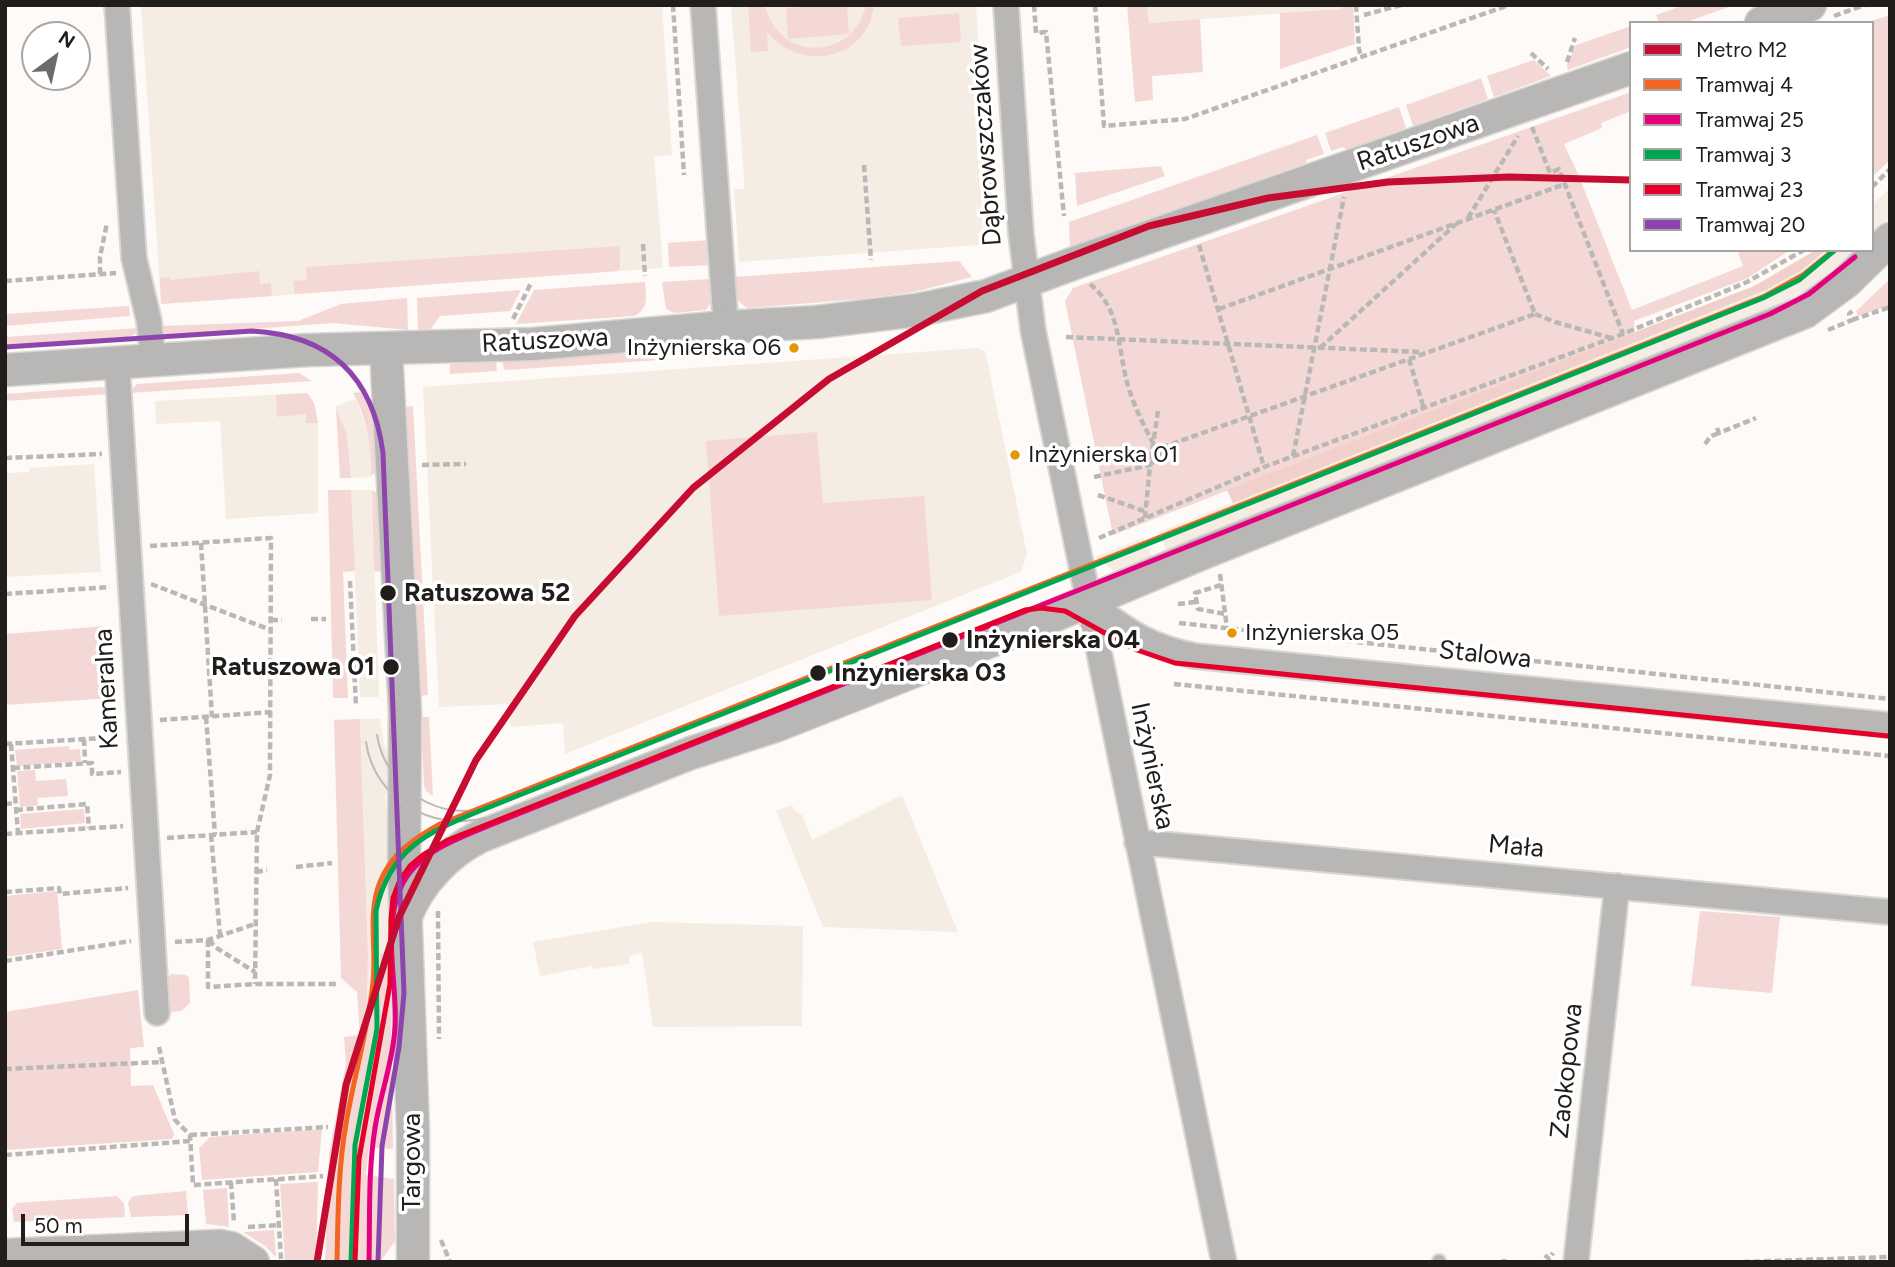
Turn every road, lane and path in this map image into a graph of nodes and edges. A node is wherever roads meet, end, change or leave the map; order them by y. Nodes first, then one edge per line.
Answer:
1 (117, 5) edge
2 (673, 5) edge
3 (703, 5) edge
4 (1006, 5) edge
5 (1034, 5) edge
6 (1095, 5) edge
7 (1356, 5) edge
8 (1401, 5) edge
9 (1508, 5) edge
10 (1865, 5) edge
11 (1819, 12) edge
12 (1364, 15) dead end
13 (1771, 21) edge
14 (1575, 38) dead end
15 (1531, 54) dead end
16 (1362, 57) junction
17 (1629, 69) edge
18 (1564, 70) dead end
19 (1554, 74) dead end
20 (1531, 123) dead end
21 (1524, 126) dead end
22 (864, 165) dead end
23 (1890, 169) edge
24 (684, 176) dead end
25 (1565, 184) junction
26 (1874, 185) edge
27 (1346, 188) dead end
28 (1494, 209) junction
29 (1064, 216) dead end
30 (107, 217) dead end
31 (1468, 219) junction
32 (1456, 223) junction
33 (1890, 239) edge
34 (1198, 241) dead end
35 (643, 244) dead end
36 (1800, 252) edge
37 (871, 260) dead end
38 (1331, 267) junction
39 (119, 272) dead end
40 (100, 274) junction
41 (645, 276) dead end
42 (1085, 280) dead end
43 (5, 281) edge
44 (1027, 281) junction
45 (531, 283) dead end
46 (1890, 307) edge
47 (1219, 309) junction
48 (1535, 314) junction
49 (1852, 320) dead end
50 (511, 323) dead end
51 (726, 327) junction
52 (1623, 334) junction
53 (1066, 337) dead end
54 (1612, 338) junction
55 (1120, 339) junction
56 (1228, 343) junction
57 (1318, 348) junction
58 (386, 349) junction
59 (1426, 352) junction
60 (1409, 359) junction
61 (153, 360) junction
62 (117, 362) junction
63 (5, 370) edge
64 (1303, 396) junction
65 (1424, 409) junction
66 (1158, 411) dead end
67 (1250, 416) junction
68 (1756, 418) dead end
69 (1153, 443) junction
70 (1705, 443) dead end
71 (123, 452) junction
72 (1292, 457) junction
73 (5, 458) edge
74 (466, 464) dead end
75 (422, 465) dead end
76 (1150, 465) junction
77 (1264, 467) junction
78 (1094, 477) dead end
79 (1098, 495) dead end
80 (1144, 511) junction
81 (1145, 518) junction
82 (1090, 542) dead end
83 (201, 543) junction
84 (142, 546) dead end
85 (1219, 570) dead end
86 (350, 581) dead end
87 (145, 582) dead end
88 (1221, 585) junction
89 (111, 587) dead end
90 (5, 594) edge
91 (1088, 602) junction
92 (1196, 602) junction
93 (1178, 604) dead end
94 (205, 605) junction
95 (1225, 614) junction
96 (311, 619) dead end
97 (326, 619) dead end
98 (271, 620) junction
99 (282, 620) dead end
100 (1179, 622) dead end
101 (1227, 628) junction
102 (271, 630) junction
103 (1174, 684) dead end
104 (1890, 699) edge
105 (356, 706) dead end
106 (271, 712) junction
107 (209, 717) junction
108 (152, 721) dead end
109 (1890, 725) edge
110 (127, 736) dead end
111 (84, 739) junction
112 (8, 744) edge
113 (1890, 756) edge
114 (85, 763) junction
115 (13, 768) junction
116 (129, 772) dead end
117 (5, 778) edge
118 (14, 778) junction
119 (16, 803) junction
120 (5, 804) edge
121 (16, 810) junction
122 (131, 825) dead end
123 (89, 828) junction
124 (257, 832) junction
125 (18, 833) junction
126 (5, 834) edge
127 (213, 835) junction
128 (160, 838) dead end
129 (1137, 842) junction
130 (332, 863) dead end
131 (296, 867) dead end
132 (267, 870) dead end
133 (256, 872) junction
134 (1617, 886) junction
135 (135, 888) dead end
136 (5, 892) edge
137 (1890, 912) edge
138 (406, 916) junction
139 (256, 924) junction
140 (220, 935) junction
141 (138, 940) dead end
142 (208, 940) junction
143 (166, 943) dead end
144 (5, 961) edge
145 (255, 972) junction
146 (255, 984) junction
147 (336, 984) dead end
148 (157, 1013) dead end
149 (159, 1047) dead end
150 (162, 1062) junction
151 (5, 1069) edge
152 (328, 1127) dead end
153 (190, 1138) junction
154 (5, 1154) edge
155 (323, 1177) dead end
156 (276, 1179) junction
157 (231, 1182) junction
158 (279, 1225) junction
159 (245, 1227) dead end
160 (234, 1228) dead end
161 (5, 1255) edge
162 (1545, 1255) dead end
163 (1565, 1257) edge
164 (1890, 1257) edge
165 (253, 1262) edge
166 (281, 1262) edge
167 (413, 1262) edge
168 (1224, 1262) edge
169 (1743, 1262) edge

1 - 61 street
2 - 24 path
3 - 51 street
4 - 44 street, Dąbrowszczaków
5 - 29 path
6 - 16 path
7 - 16 path
8 - 12 path
9 - 16 path
10 - 11 path
11 - 13 street
14 - 18 path
15 - 19 path
17 - 44 street, Ratuszowa
20 - 25 path
21 - 31 path
22 - 37 path
23 - 26 path
25 - 28 path
25 - 52 path
27 - 38 path
28 - 31 path
28 - 48 path
30 - 40 path
31 - 32 path
32 - 38 path
32 - 57 path
33 - 91 street
34 - 47 path
35 - 41 path
36 - 52 path
38 - 47 path
38 - 57 path
39 - 40 path
40 - 43 path
42 - 55 path
44 - 51 street, Ratuszowa
44 - 91 street, Inżynierska
45 - 50 path
46 - 49 path
47 - 56 path
48 - 54 path
48 - 59 path
51 - 58 street, Ratuszowa
52 - 54 path
53 - 55 path
54 - 65 path
55 - 56 path
55 - 69 path
56 - 57 path
56 - 67 path
57 - 59 path
57 - 64 path
58 - 61 street, Ratuszowa
58 - 138 street, Targowa
59 - 60 path
60 - 64 path
60 - 65 path
61 - 62 street, Ratuszowa
62 - 63 street, Ratuszowa
62 - 71 street, Kameralna
64 - 67 path
64 - 72 path
65 - 72 path
66 - 69 path
67 - 76 path
67 - 77 path
68 - 70 path
69 - 76 path
71 - 73 path
71 - 148 street, Kameralna
72 - 77 path
74 - 75 path
76 - 78 path
76 - 80 path
77 - 81 path
79 - 80 path
80 - 81 path
81 - 82 path
83 - 84 path
83 - 94 path
83 - 98 path
85 - 88 path
86 - 105 path
87 - 94 path
88 - 92 path
88 - 95 path
89 - 90 path
91 - 109 street, Stalowa
91 - 129 street, Inżynierska
91 - 138 street
92 - 93 path
92 - 95 path
94 - 102 path
94 - 107 path
95 - 101 path
96 - 97 path
98 - 99 path
98 - 102 path
100 - 101 path
101 - 104 path
102 - 106 path
103 - 113 path
106 - 107 path
106 - 124 path
107 - 108 path
107 - 127 path
110 - 111 path
111 - 112 path
111 - 114 path
112 - 115 path
114 - 115 path
114 - 116 path
115 - 118 path
117 - 118 path
118 - 119 path
119 - 120 path
119 - 121 path
121 - 123 path
121 - 125 path
122 - 123 path
123 - 125 path
124 - 127 path
124 - 133 path
125 - 126 path
127 - 128 path
127 - 140 path
129 - 134 street, Mała
129 - 168 street, Inżynierska
130 - 131 path
132 - 133 path
133 - 139 path
134 - 137 street, Mała
134 - 163 street, Zaokopowa
135 - 136 path
138 - 167 street, Targowa
139 - 140 path
139 - 145 path
140 - 142 path
141 - 144 path
142 - 143 path
142 - 145 path
142 - 146 path
145 - 146 path
146 - 147 path
149 - 150 path
150 - 151 path
150 - 153 path
152 - 153 path
153 - 154 path
153 - 157 path
155 - 156 path
156 - 157 path
156 - 158 path
157 - 160 path
158 - 159 path
158 - 166 path
161 - 165 street
162 - 163 path
164 - 169 path

